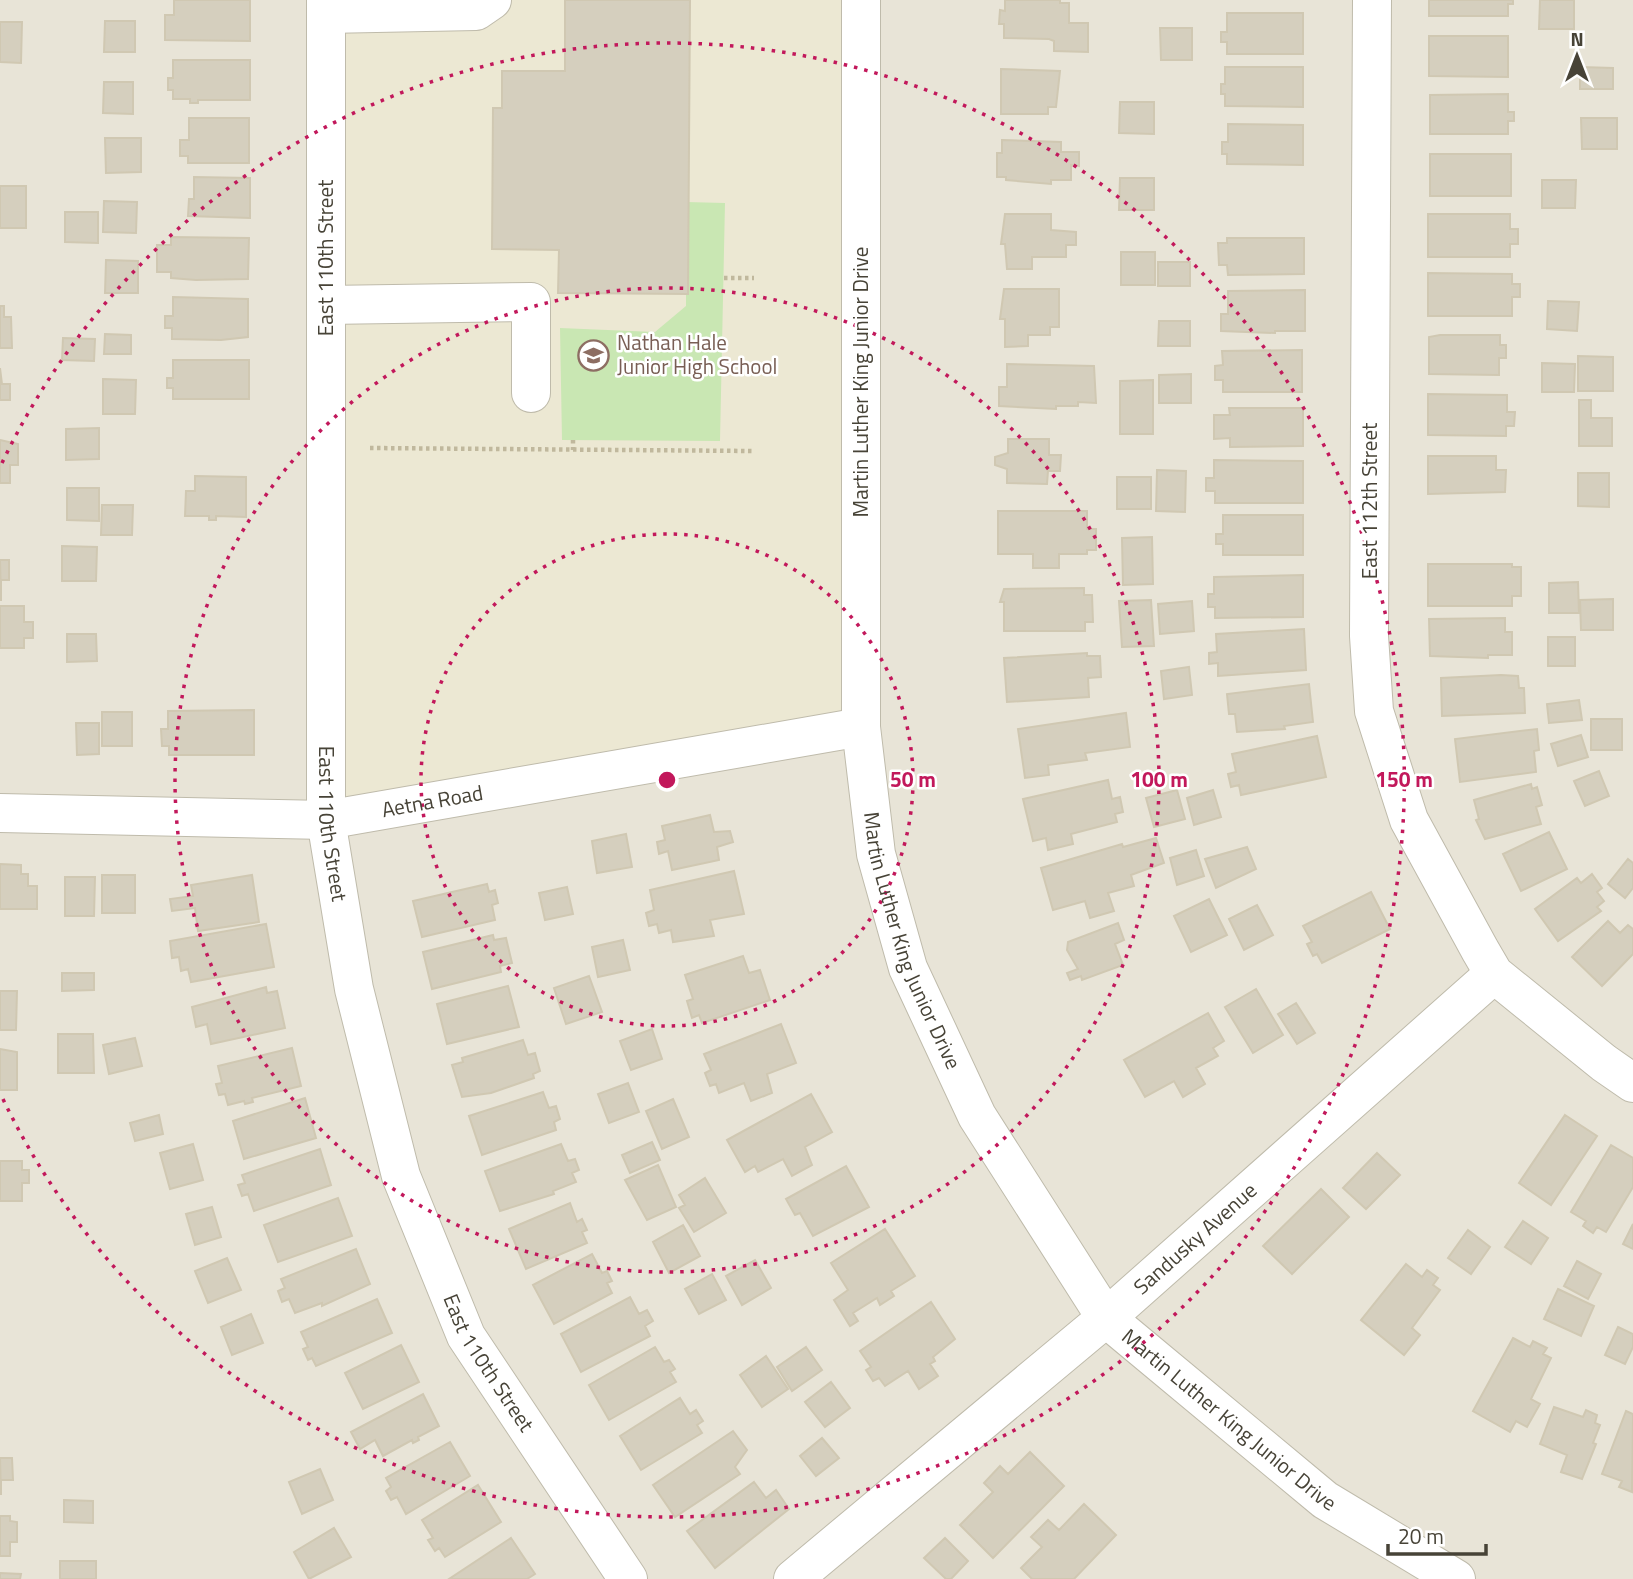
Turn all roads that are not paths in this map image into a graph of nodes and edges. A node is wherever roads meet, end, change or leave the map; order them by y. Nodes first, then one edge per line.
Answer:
1 (492, 0) edge
2 (861, 0) edge
3 (1372, 0) edge
4 (423, 6) edge
5 (326, 7) edge
6 (326, 306) junction
7 (531, 393) dead end
8 (861, 727) junction
9 (0, 813) edge
10 (326, 820) junction
11 (1494, 974) junction
12 (1633, 1083) edge
13 (1106, 1318) junction
14 (628, 1579) edge
15 (793, 1579) edge
16 (1456, 1579) edge

1 - 4 street
2 - 8 street, Martin Luther King Junior Drive
3 - 11 street, East 112th Street
4 - 5 street
5 - 6 street, East 110th Street
6 - 7 street
6 - 10 street, East 110th Street
8 - 10 street, Aetna Road
8 - 13 street, Martin Luther King Junior Drive
9 - 10 street, Aetna Road
10 - 14 street, East 110th Street
11 - 12 street
11 - 13 street, Sandusky Avenue
13 - 15 street, Sandusky Avenue
13 - 16 street, Martin Luther King Junior Drive

